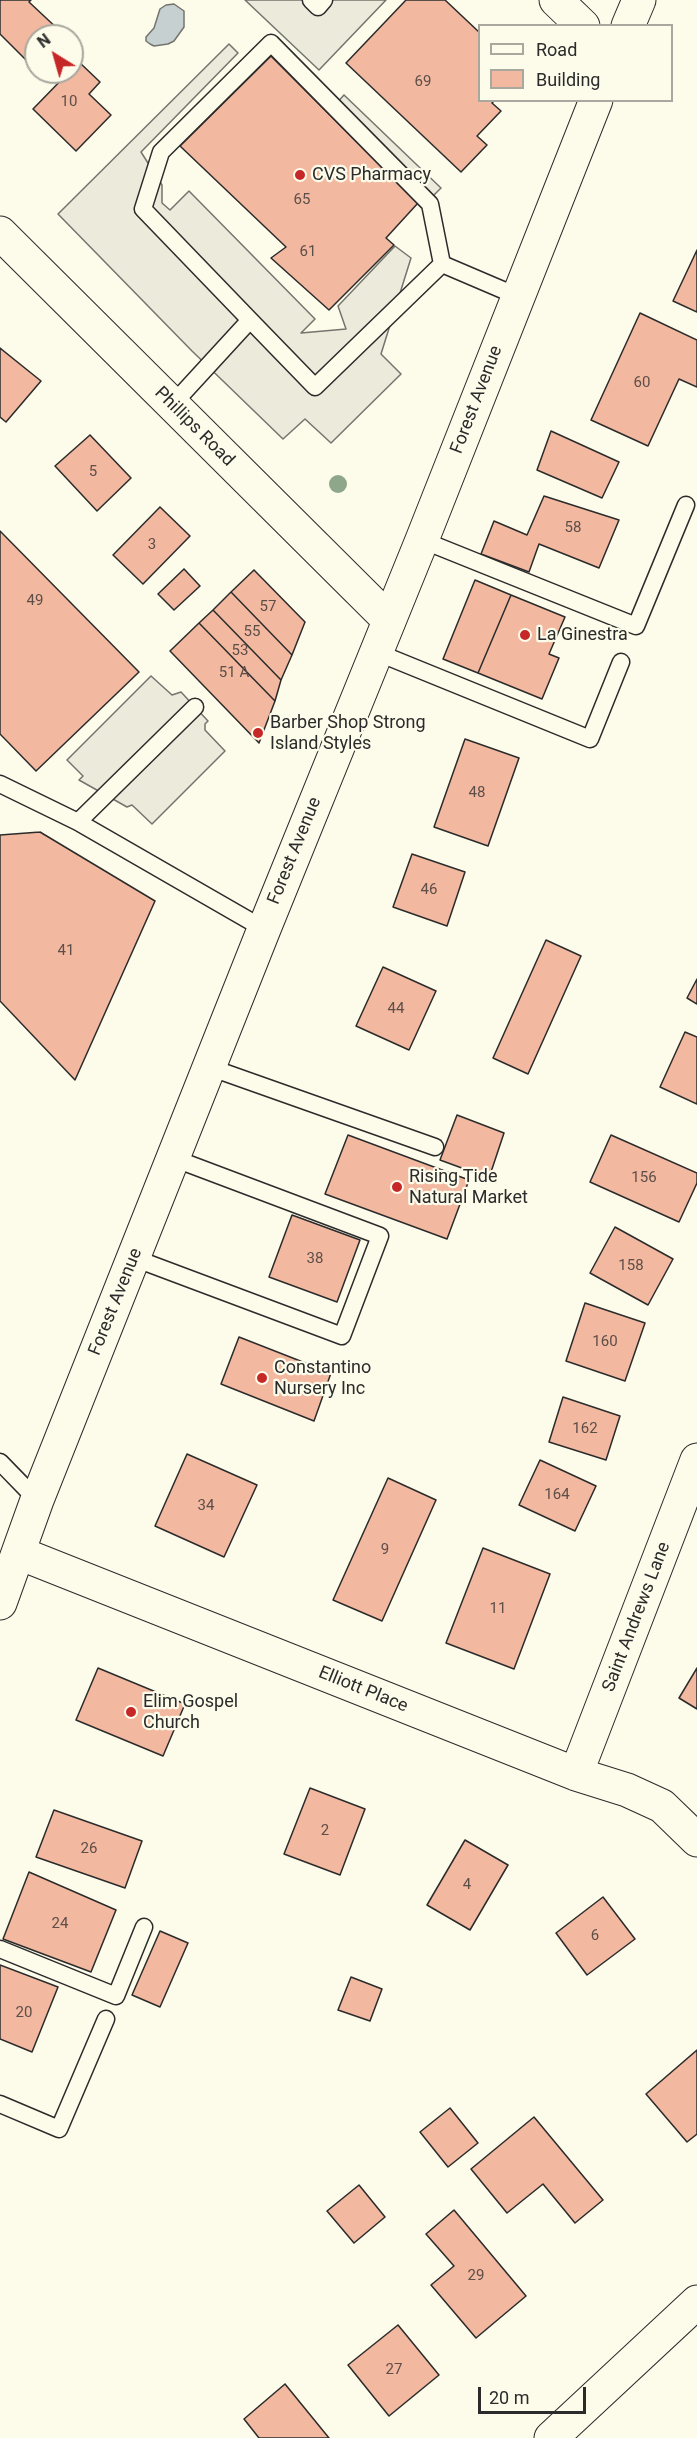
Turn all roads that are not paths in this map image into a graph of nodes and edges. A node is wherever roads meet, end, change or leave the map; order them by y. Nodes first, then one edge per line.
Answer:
1 (311, 0) edge
2 (324, 0) edge
3 (556, 0) edge
4 (639, 0) edge
5 (581, 24) edge
6 (629, 24) edge
7 (595, 102) edge
8 (0, 233) edge
9 (442, 264) junction
10 (517, 296) junction
11 (250, 320) junction
12 (172, 405) junction
13 (686, 505) dead end
14 (422, 540) junction
15 (389, 620) junction
16 (376, 652) junction
17 (621, 662) dead end
18 (195, 706) dead end
19 (0, 784) edge
20 (78, 822) junction
21 (264, 929) junction
22 (209, 1067) junction
23 (435, 1147) dead end
24 (173, 1158) junction
25 (134, 1258) junction
26 (697, 1460) edge
27 (0, 1462) edge
28 (37, 1500) junction
29 (19, 1553) junction
30 (0, 1603) edge
31 (576, 1774) junction
32 (697, 1840) edge
33 (144, 1927) dead end
34 (0, 1949) edge
35 (106, 2019) dead end
36 (0, 2104) edge
37 (697, 2302) edge
38 (551, 2438) edge

1 - 2 lane
3 - 5 street
4 - 6 street
7 - 10 street, Forest Avenue
8 - 12 street, Phillips Road
9 - 10 lane
9 - 11 lane
9 - 11 lane
10 - 14 street, Forest Avenue
11 - 12 lane
12 - 15 street, Phillips Road
13 - 14 lane
14 - 15 street, Forest Avenue
15 - 16 street, Forest Avenue
16 - 17 lane
16 - 21 street, Forest Avenue
18 - 20 lane
19 - 20 lane
20 - 21 lane
21 - 22 street, Forest Avenue
22 - 23 lane
22 - 24 street, Forest Avenue
24 - 25 street, Forest Avenue
24 - 25 lane
25 - 28 street, Forest Avenue
26 - 31 street, Saint Andrews Lane
27 - 28 lane
28 - 29 street, Forest Avenue
29 - 30 street, Forest Avenue
29 - 31 street, Elliott Place
31 - 32 street, Elliott Place
33 - 34 lane
35 - 36 lane
37 - 38 street

